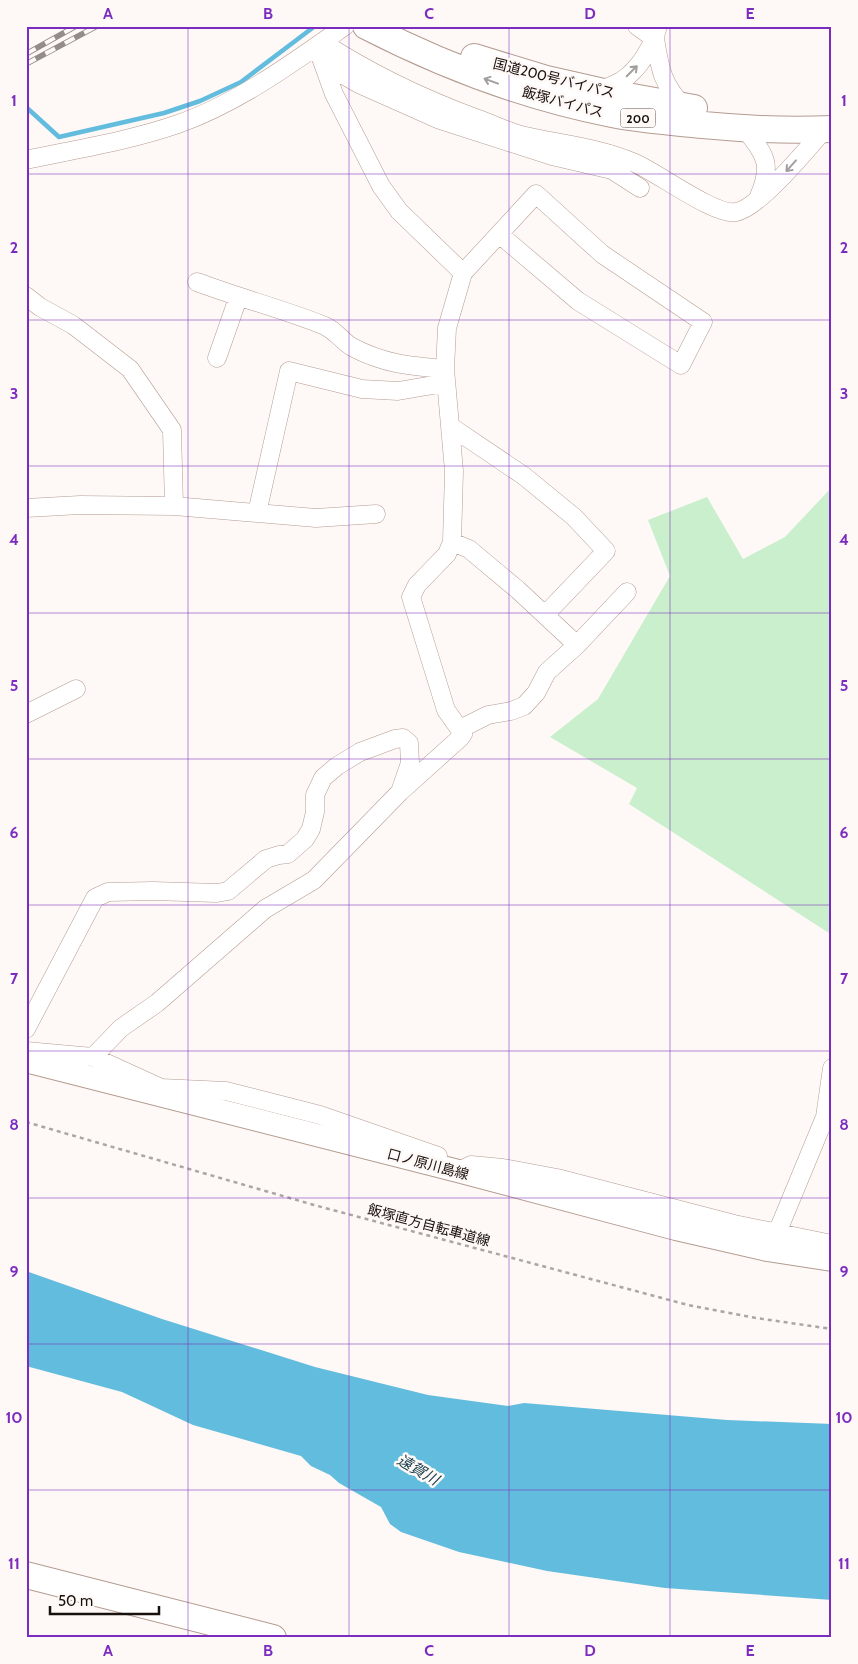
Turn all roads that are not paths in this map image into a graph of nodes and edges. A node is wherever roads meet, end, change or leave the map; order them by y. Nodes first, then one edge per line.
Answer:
1 (346, 26) edge
2 (366, 26) edge
3 (402, 26) edge
4 (638, 26) edge
5 (656, 33) edge
6 (319, 49) junction
7 (461, 61) junction
8 (598, 91) junction
9 (684, 107) junction
10 (829, 124) edge
11 (745, 129) junction
12 (26, 160) edge
13 (640, 188) dead end
14 (757, 201) junction
15 (499, 234) junction
16 (463, 273) junction
17 (197, 282) dead end
18 (26, 296) edge
19 (238, 298) junction
20 (217, 358) dead end
21 (445, 376) junction
22 (450, 426) junction
23 (174, 506) junction
24 (26, 508) edge
25 (257, 513) junction
26 (376, 514) dead end
27 (452, 542) junction
28 (627, 592) dead end
29 (545, 615) junction
30 (577, 645) junction
31 (76, 689) dead end
32 (26, 714) edge
33 (460, 729) junction
34 (400, 792) junction
35 (26, 1029) edge
36 (26, 1051) edge
37 (93, 1057) junction
38 (26, 1061) edge
39 (832, 1068) edge
40 (160, 1091) junction
41 (458, 1171) junction
42 (777, 1233) junction
43 (832, 1244) edge
44 (832, 1260) edge
45 (26, 1575) edge
46 (273, 1638) edge

1 - 6 street
2 - 7 highway, 飯塚バイパス / 200
3 - 7 highway, 国道200号バイパス / 200
4 - 5 street
8 -> 5 street
5 - 9 street
6 - 12 street
6 - 13 street
6 - 14 street
6 - 16 street
7 - 8 highway, 国道200号バイパス / 200
11 -> 7 highway, 飯塚バイパス / 200
8 - 9 highway, 国道200号バイパス / 200
9 - 10 highway, 国道200号バイパス / 200
10 - 11 highway, 飯塚バイパス / 200
10 -> 14 street
11 - 14 street
15 - 15 street
15 - 16 street
16 - 21 street
17 - 19 street
18 - 23 street
19 - 20 street
19 - 21 street
21 - 22 street
21 - 25 street
22 - 27 street
22 - 29 street
23 - 24 street
23 - 25 street
25 - 26 street
27 - 29 street
27 - 33 street
28 - 30 street
29 - 30 street
30 - 33 street
31 - 32 street
33 - 34 street
34 - 35 street
34 - 37 street
36 - 37 street
37 - 40 street
38 - 40 main road, 口ノ原川島線
39 - 42 street
40 - 41 main road, 口ノ原川島線
41 - 42 street
41 - 44 main road, 口ノ原川島線
42 - 43 street
45 - 46 highway

